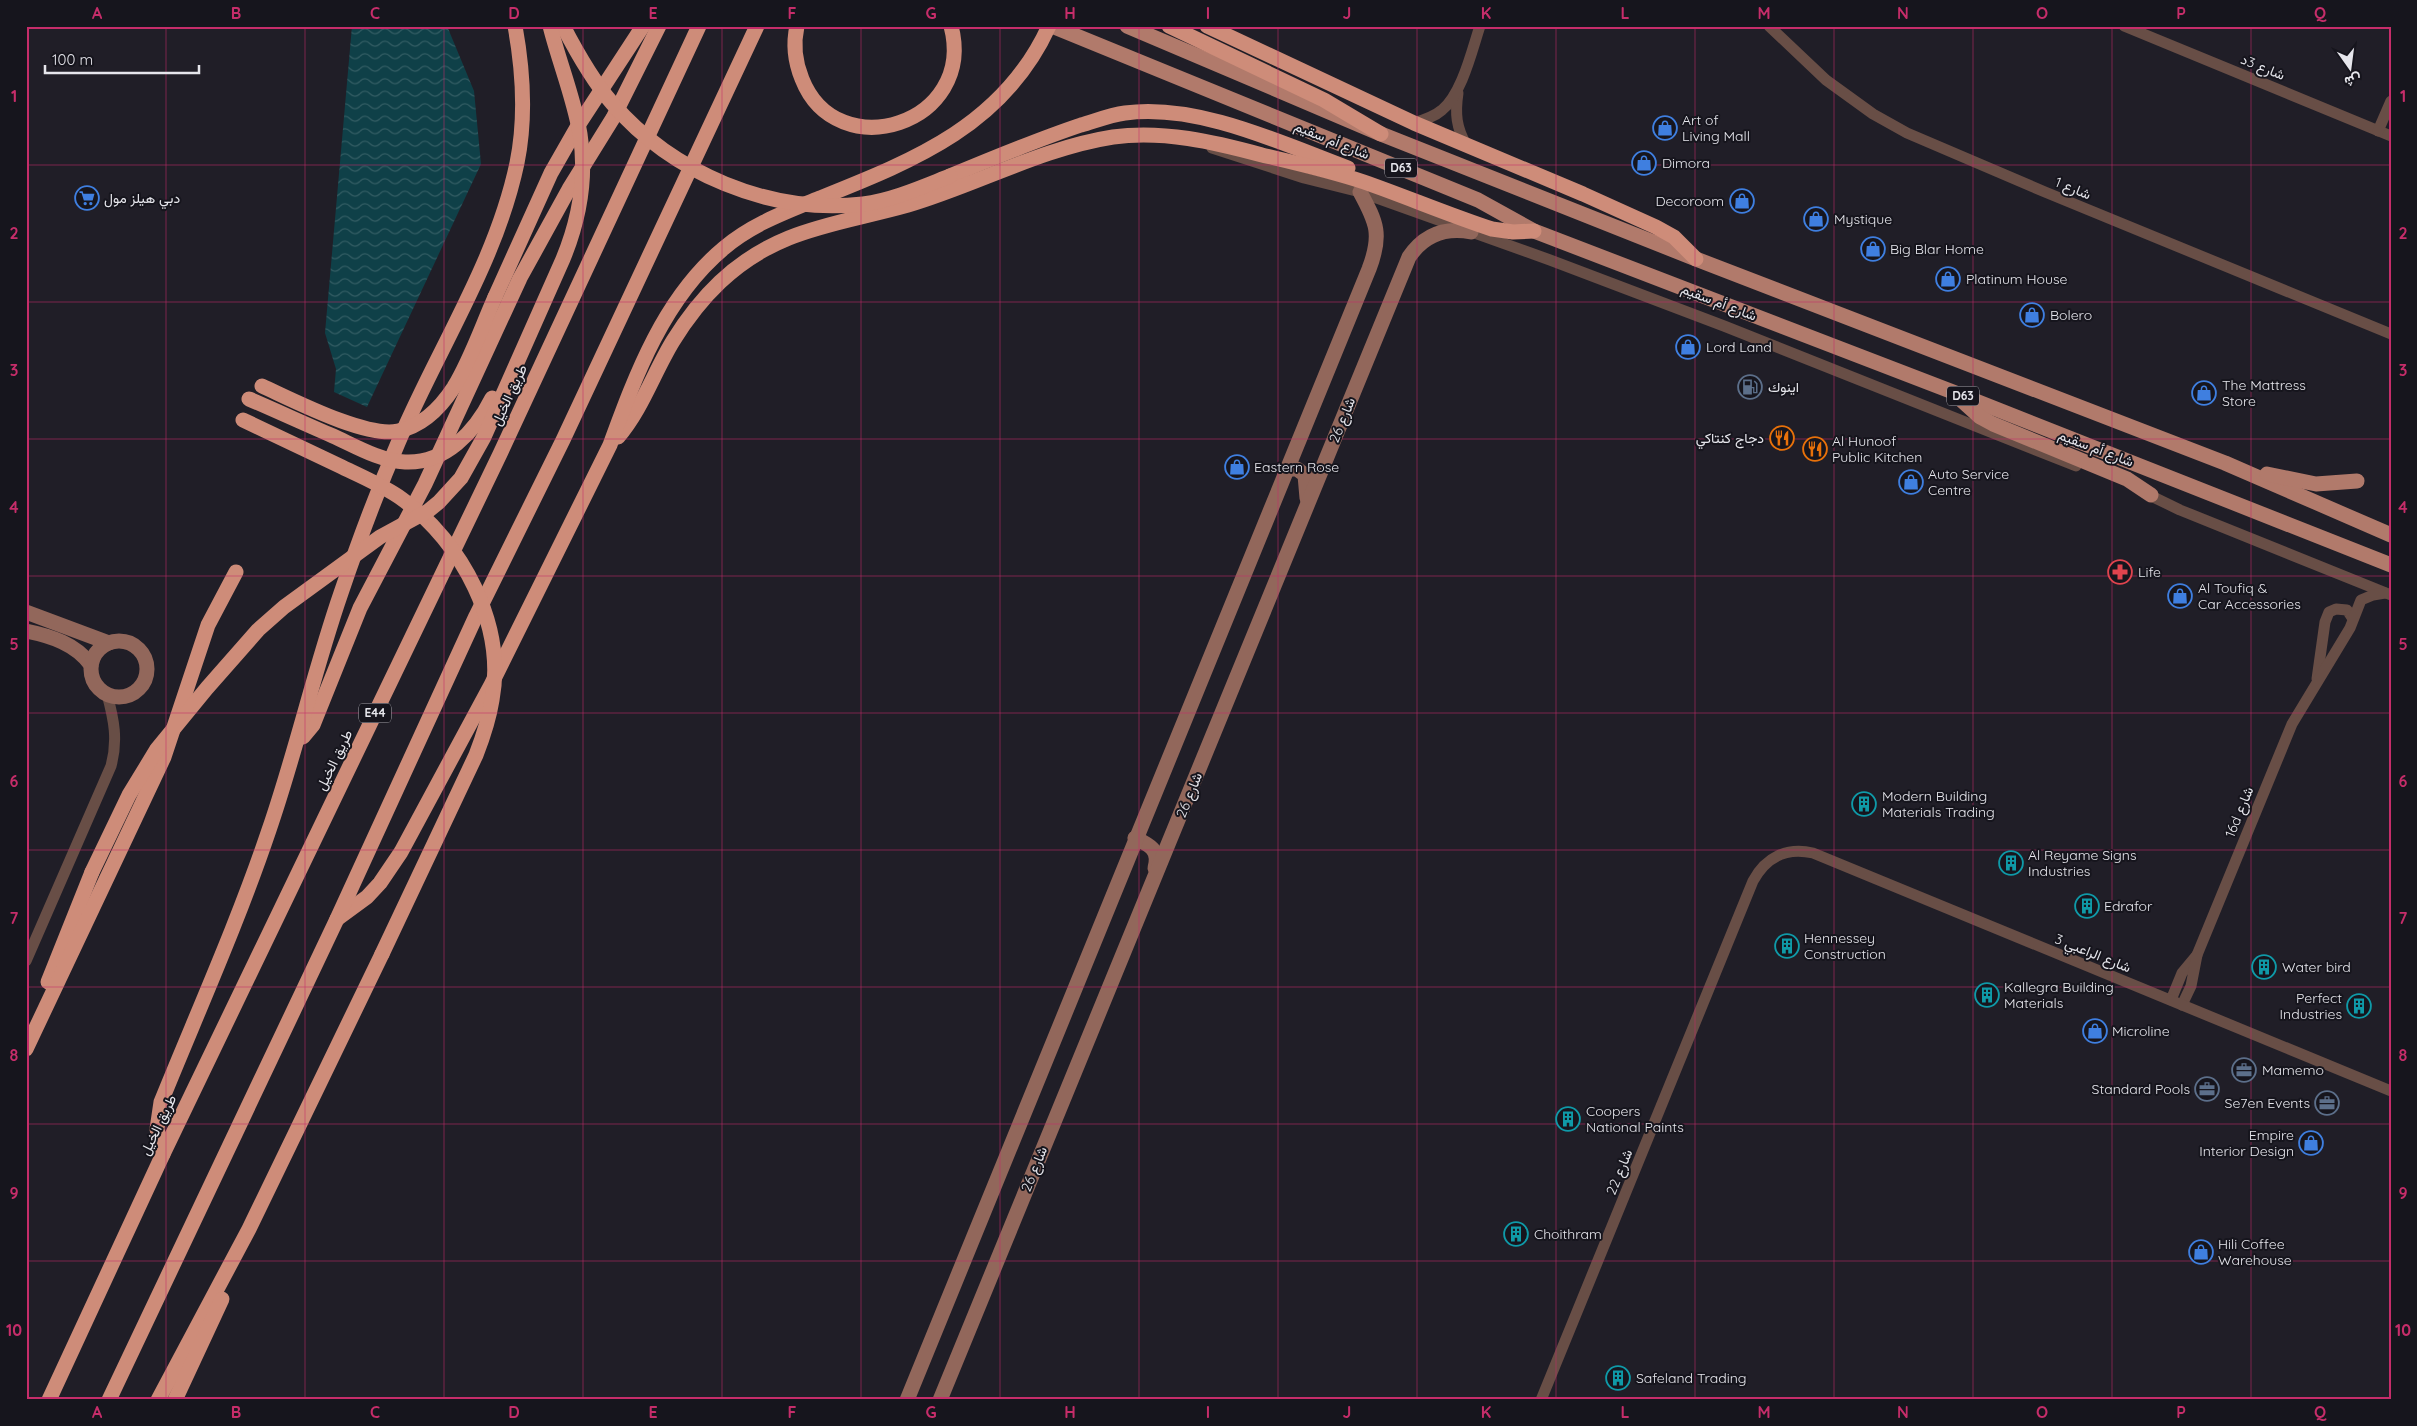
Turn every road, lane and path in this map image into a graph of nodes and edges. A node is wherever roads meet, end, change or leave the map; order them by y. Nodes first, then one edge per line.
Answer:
1 (515, 26) edge
2 (550, 26) edge
3 (563, 26) edge
4 (643, 26) edge
5 (659, 26) edge
6 (699, 26) edge
7 (757, 26) edge
8 (798, 26) edge
9 (951, 26) edge
10 (1051, 26) edge
11 (1127, 26) edge
12 (1169, 26) edge
13 (1207, 26) edge
14 (1480, 26) edge
15 (1769, 26) edge
16 (2124, 26) edge
17 (1461, 80) junction
18 (2391, 101) edge
19 (1414, 123) junction
20 (2378, 131) junction
21 (1381, 134) junction
22 (2391, 136) edge
23 (1195, 139) junction
24 (1466, 146) junction
25 (1360, 192) junction
26 (1528, 227) junction
27 (1471, 232) junction
28 (1696, 259) junction
29 (2391, 334) edge
30 (526, 341) junction
31 (262, 386) dead end
32 (1953, 392) junction
33 (250, 399) dead end
34 (243, 420) dead end
35 (610, 445) junction
36 (2225, 463) junction
37 (1288, 469) junction
38 (2358, 481) dead end
39 (2151, 495) junction
40 (1307, 504) junction
41 (2391, 535) edge
42 (2391, 565) edge
43 (236, 572) dead end
44 (2389, 594) edge
45 (26, 612) edge
46 (2353, 619) junction
47 (26, 630) edge
48 (109, 643) junction
49 (91, 665) junction
50 (2316, 683) junction
51 (107, 694) junction
52 (298, 742) junction
53 (1135, 838) junction
54 (1781, 854) joint
55 (1150, 883) junction
56 (337, 919) junction
57 (2197, 955) junction
58 (26, 961) edge
59 (2171, 1000) junction
60 (2182, 1005) junction
61 (26, 1035) edge
62 (26, 1049) edge
63 (2391, 1091) edge
64 (163, 1154) junction
65 (249, 1229) junction
66 (49, 1400) edge
67 (109, 1400) edge
68 (158, 1400) edge
69 (175, 1400) edge
70 (907, 1400) edge
71 (940, 1400) edge
72 (1541, 1400) edge

1 - 52 highway
2 - 30 highway, bridge
3 - 26 highway, bridge
4 - 31 highway, bridge
5 - 52 highway
6 - 64 highway, طريق الخيل / E44
7 - 56 highway
8 - 9 highway
10 - 26 main road, شارع أم سقيم / D63
10 - 35 highway
11 - 21 main road, شارع أم سقيم / D63
12 - 21 highway
13 - 19 highway
14 - 17 street
15 - 29 street, شارع 1
16 - 20 street, شارع 3د
17 - 19 street
17 - 24 street
18 - 20 street
19 - 24 highway
20 - 22 street, شارع 3د
21 - 28 main road, شارع أم سقيم / D63
23 - 25 street
23 - 26 highway
23 - 35 highway
24 - 28 highway
25 - 27 street
25 - 37 main road
26 - 32 main road, شارع أم سقيم / D63
27 - 39 street
27 - 40 main road, شارع 26
28 - 36 main road, شارع أم سقيم / D63
30 - 33 highway, bridge
30 - 61 highway, bridge
32 - 39 main road
32 - 42 main road, شارع أم سقيم / D63
34 - 65 highway, bridge
35 - 56 highway
36 - 38 main road
36 - 41 main road, شارع أم سقيم / D63
37 - 40 main road
37 - 53 main road
39 - 44 street
40 - 55 main road, شارع 26
43 - 62 highway
44 - 46 street, 16d شارع
45 - 48 main road
46 - 50 street, 16d شارع
46 - 50 street, 16d شارع
47 - 49 main road
48 - 49 main road
48 - 51 main road
49 - 51 main road
50 - 57 street, 16d شارع
51 - 58 street
52 - 64 highway
53 - 55 main road
53 - 70 main road
54 - 59 street, شارع الراعبي 3
54 - 72 street, شارع 22
55 - 71 main road, شارع 26
56 - 67 highway
57 - 59 street, 16d شارع
57 - 60 street, 16d شارع
59 - 60 street, شارع الراعبي 3
60 - 63 street, شارع الراعبي 3
64 - 66 highway, طريق الخيل / E44
65 - 68 highway
65 - 69 highway

